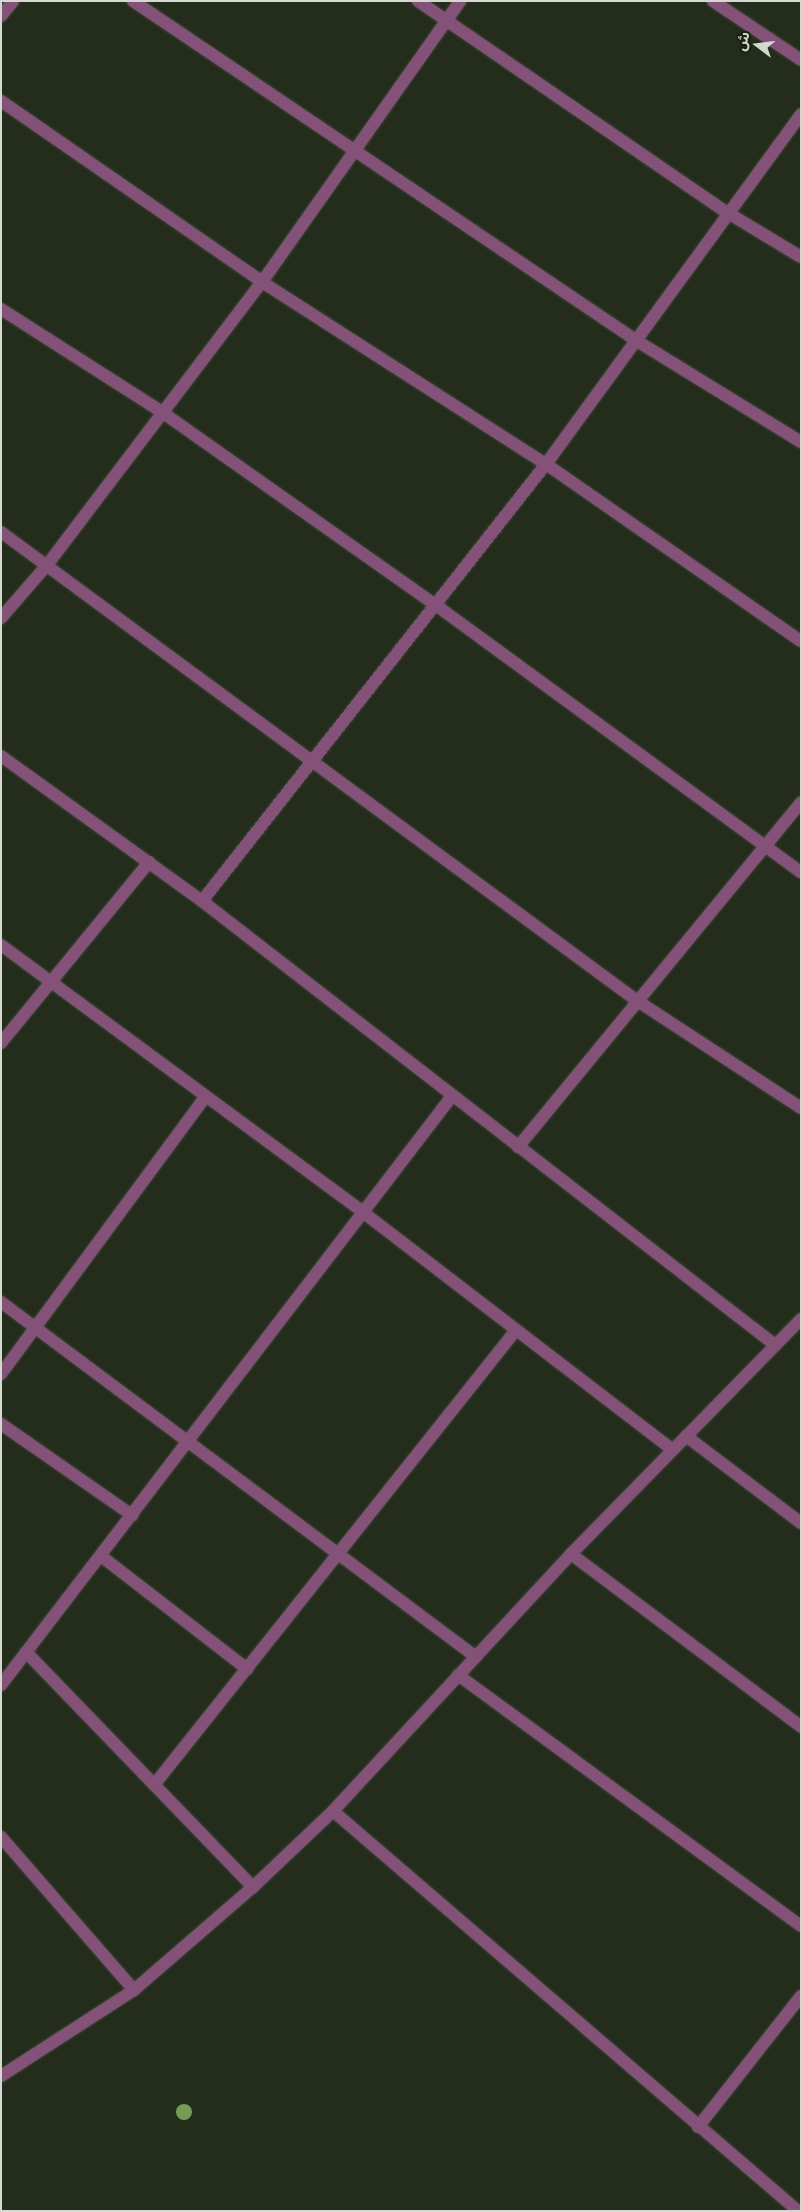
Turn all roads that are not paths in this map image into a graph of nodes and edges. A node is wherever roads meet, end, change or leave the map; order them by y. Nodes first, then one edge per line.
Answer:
1 (13, 1) edge
2 (133, 1) edge
3 (418, 1) edge
4 (460, 1) edge
5 (713, 1) edge
6 (1, 16) edge
7 (445, 20) junction
8 (801, 60) edge
9 (1, 101) edge
10 (801, 114) edge
11 (355, 148) junction
12 (728, 213) junction
13 (801, 257) edge
14 (262, 282) junction
15 (1, 309) edge
16 (637, 341) junction
17 (162, 412) junction
18 (801, 442) edge
19 (546, 464) junction
20 (1, 532) edge
21 (48, 565) junction
22 (433, 603) junction
23 (1, 618) edge
24 (801, 641) edge
25 (1, 756) edge
26 (312, 760) junction
27 (801, 802) edge
28 (766, 845) junction
29 (149, 862) junction
30 (801, 872) edge
31 (202, 901) junction
32 (1, 945) edge
33 (51, 982) junction
34 (636, 1000) junction
35 (1, 1043) edge
36 (206, 1096) junction
37 (452, 1096) junction
38 (801, 1108) edge
39 (518, 1147) junction
40 (364, 1213) junction
41 (1, 1302) edge
42 (801, 1319) edge
43 (36, 1327) junction
44 (516, 1330) junction
45 (775, 1346) junction
46 (1, 1374) edge
47 (1, 1424) edge
48 (686, 1436) junction
49 (190, 1441) junction
50 (673, 1450) junction
51 (132, 1515) junction
52 (801, 1523) edge
53 (339, 1554) junction
54 (571, 1554) junction
55 (101, 1556) junction
56 (26, 1652) junction
57 (476, 1657) junction
58 (247, 1669) junction
59 (458, 1675) junction
60 (3, 1678) edge
61 (801, 1727) edge
62 (154, 1785) junction
63 (333, 1811) junction
64 (1, 1837) edge
65 (253, 1887) junction
66 (801, 1926) edge
67 (134, 1990) junction
68 (801, 1996) edge
69 (1, 2076) edge
70 (698, 2126) junction
71 (798, 2211) edge

1 - 6 street
2 - 11 street
3 - 7 street
4 - 7 street
5 - 8 street
7 - 11 street
7 - 12 street
9 - 14 street
10 - 12 street
11 - 14 street
11 - 16 street
12 - 13 street
12 - 16 street
14 - 17 street
14 - 19 street
15 - 17 street
16 - 18 street
16 - 19 street
17 - 21 street
17 - 22 street
19 - 22 street
19 - 24 street
20 - 21 street
21 - 23 street
21 - 26 street
22 - 26 street
22 - 28 street
25 - 29 street
26 - 31 street
26 - 34 street
27 - 28 street
28 - 30 street
28 - 34 street
29 - 31 street
29 - 33 street
31 - 37 street
32 - 33 street
33 - 35 street
33 - 36 street
34 - 38 street
34 - 39 street
36 - 40 street
36 - 43 street
37 - 39 street
37 - 40 street
39 - 45 street
40 - 44 street
40 - 49 street
41 - 43 street
42 - 45 street
43 - 46 street
43 - 49 street
44 - 50 street
44 - 53 street
45 - 48 street
47 - 51 street
48 - 50 street
48 - 52 street
49 - 51 street
49 - 53 street
50 - 54 street
51 - 55 street
53 - 57 street
53 - 58 street
54 - 57 street
54 - 61 street
55 - 56 street
55 - 58 street
56 - 60 street
56 - 62 street
57 - 59 street
58 - 62 street
59 - 63 street
59 - 66 street
62 - 65 street
63 - 65 street
63 - 70 street
64 - 67 street
65 - 67 street
67 - 69 street
68 - 70 street
70 - 71 street

